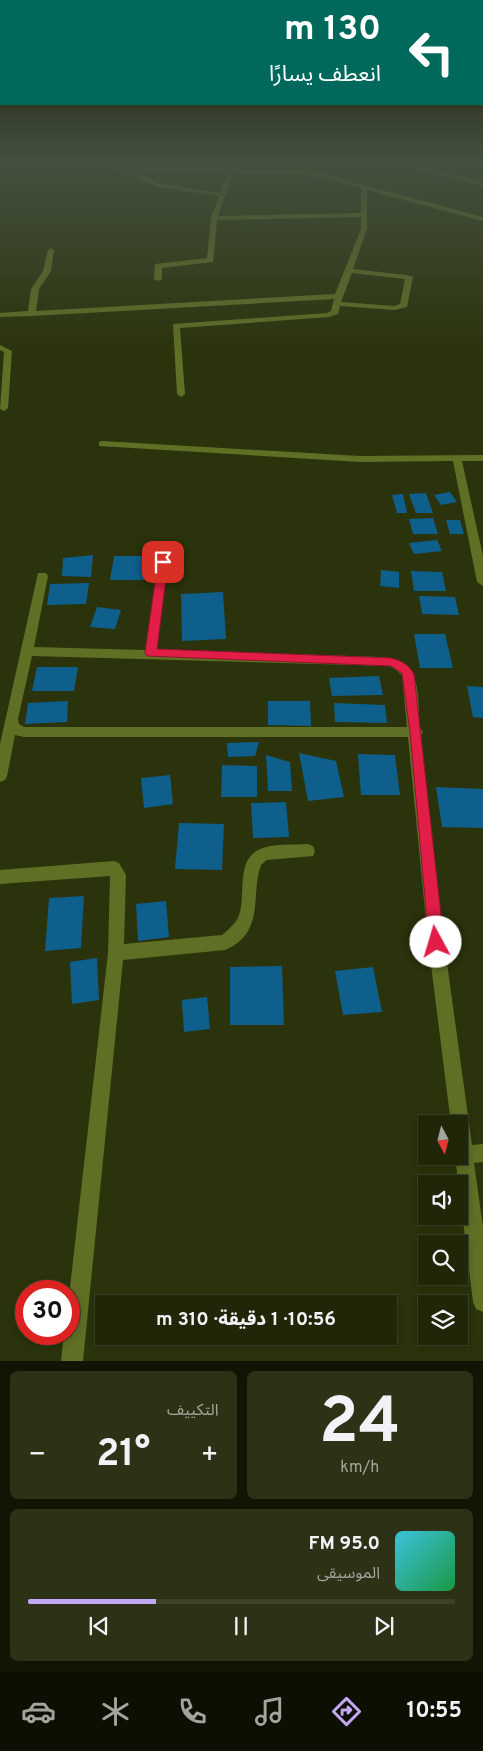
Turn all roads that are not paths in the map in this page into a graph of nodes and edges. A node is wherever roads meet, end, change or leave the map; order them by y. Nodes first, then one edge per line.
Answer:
1 (213, 229) edge
2 (363, 229) edge
3 (51, 250) dead end
4 (349, 271) junction
5 (158, 279) dead end
6 (338, 300) junction
7 (32, 314) junction
8 (0, 315) edge
9 (0, 348) edge
10 (181, 394) dead end
11 (4, 408) dead end
12 (102, 444) dead end
13 (456, 458) junction
14 (483, 458) edge
15 (163, 562) dead end
16 (42, 576) dead end
17 (483, 582) edge
18 (27, 651) junction
19 (150, 653) junction
20 (12, 719) junction
21 (416, 732) junction
22 (0, 776) edge
23 (308, 851) dead end
24 (0, 877) edge
25 (116, 953) junction
26 (474, 1154) edge
27 (483, 1302) edge
28 (72, 1361) edge

1 - 5 street
2 - 4 street
3 - 7 street
4 - 6 street
4 - 6 street
6 - 7 street
6 - 10 street
7 - 8 street
9 - 11 street
12 - 13 street
13 - 14 street
13 - 17 street
15 - 19 street
16 - 18 street
18 - 19 street
18 - 20 street
19 - 21 street
20 - 21 street
20 - 22 street
21 - 26 street
23 - 25 street
24 - 25 street
25 - 28 street
26 - 27 street

